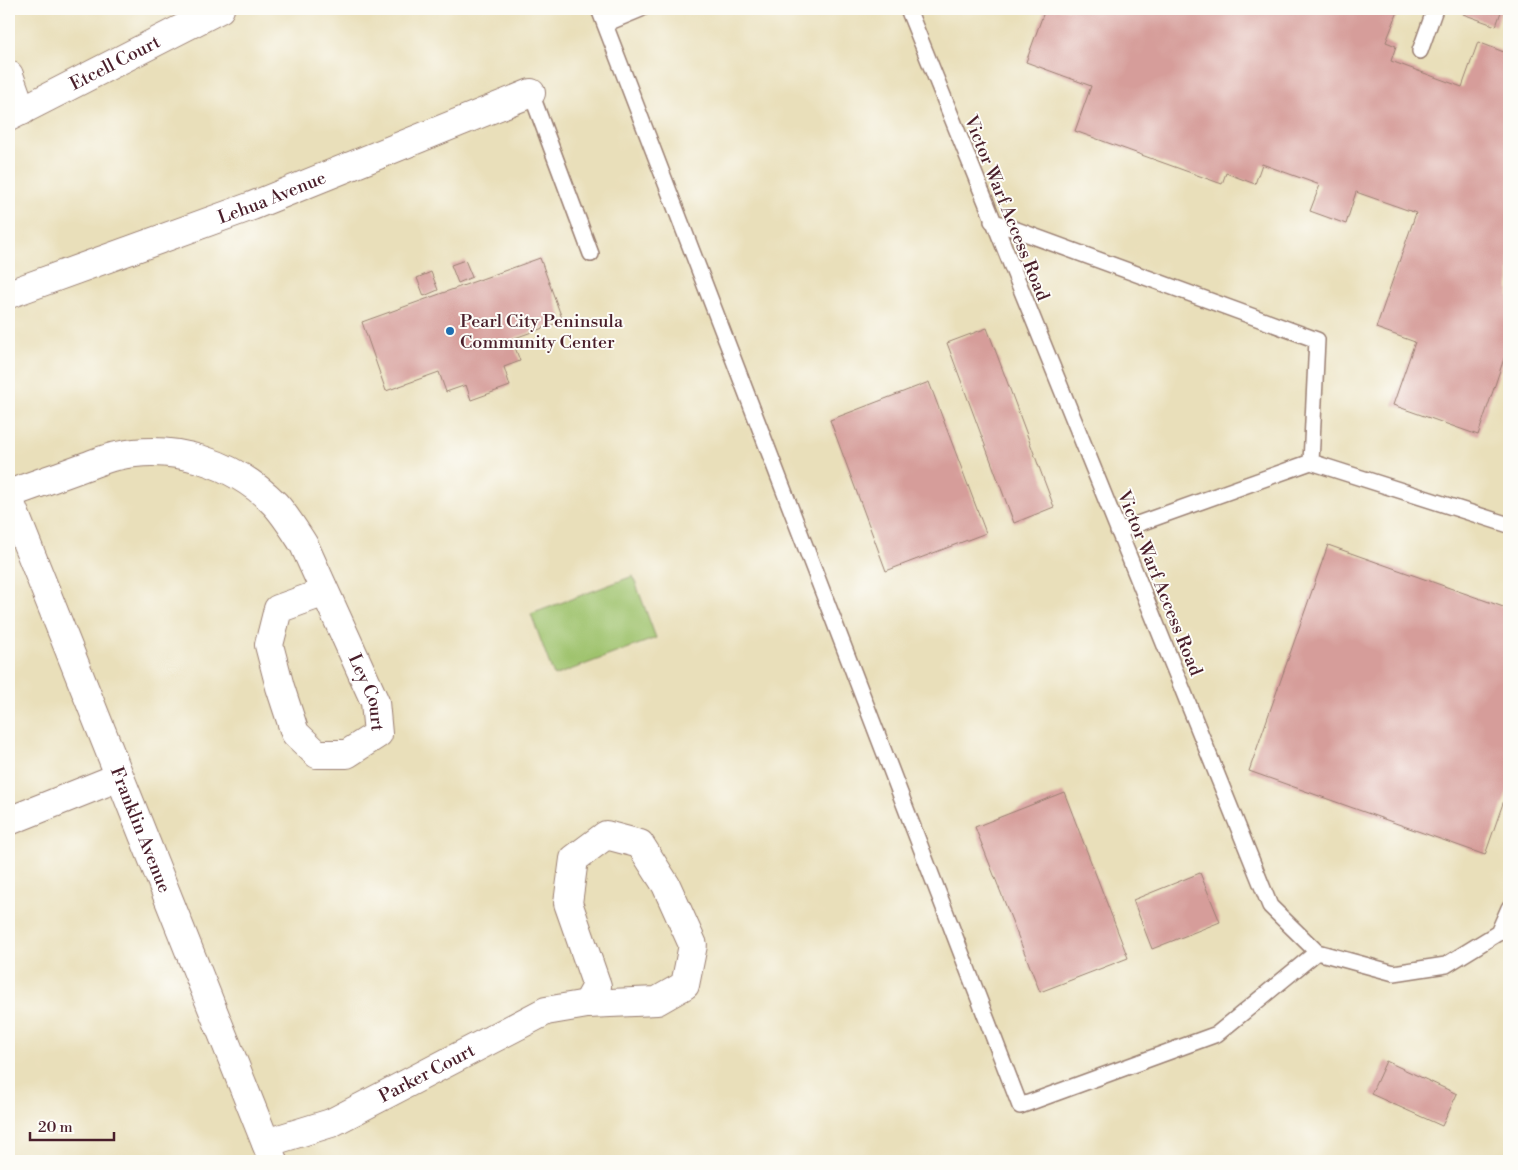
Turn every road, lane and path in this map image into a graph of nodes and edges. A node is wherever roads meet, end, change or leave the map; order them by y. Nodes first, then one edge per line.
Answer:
1 (220, 9) edge
2 (599, 9) edge
3 (641, 9) edge
4 (908, 9) edge
5 (1435, 9) edge
6 (605, 24) junction
7 (1420, 51) dead end
8 (9, 75) edge
9 (531, 93) joint
10 (15, 114) edge
11 (992, 221) junction
12 (591, 254) dead end
13 (9, 294) edge
14 (1311, 462) junction
15 (9, 494) edge
16 (9, 499) edge
17 (1509, 524) edge
18 (1118, 531) junction
19 (325, 592) junction
20 (119, 777) junction
21 (9, 821) edge
22 (1509, 908) edge
23 (1317, 952) junction
24 (587, 1004) junction
25 (270, 1152) edge

1 - 10 street, Etcell Court
2 - 6 lane
3 - 6 lane
4 - 11 lane, Victor Warf Access Road
5 - 7 lane
6 - 23 lane
8 - 10 street
9 - 12 lane
9 - 13 street, Lehua Avenue
11 - 14 lane
11 - 18 lane, Victor Warf Access Road
14 - 17 lane
14 - 18 lane
15 - 19 street, Ley Court
16 - 20 street, Franklin Avenue
18 - 23 lane, Victor Warf Access Road
19 - 19 street, Ley Court
20 - 21 street
20 - 25 street, Franklin Avenue
22 - 23 lane, Victor Warf Access Road
24 - 24 street, Parker Court
24 - 25 street, Parker Court

